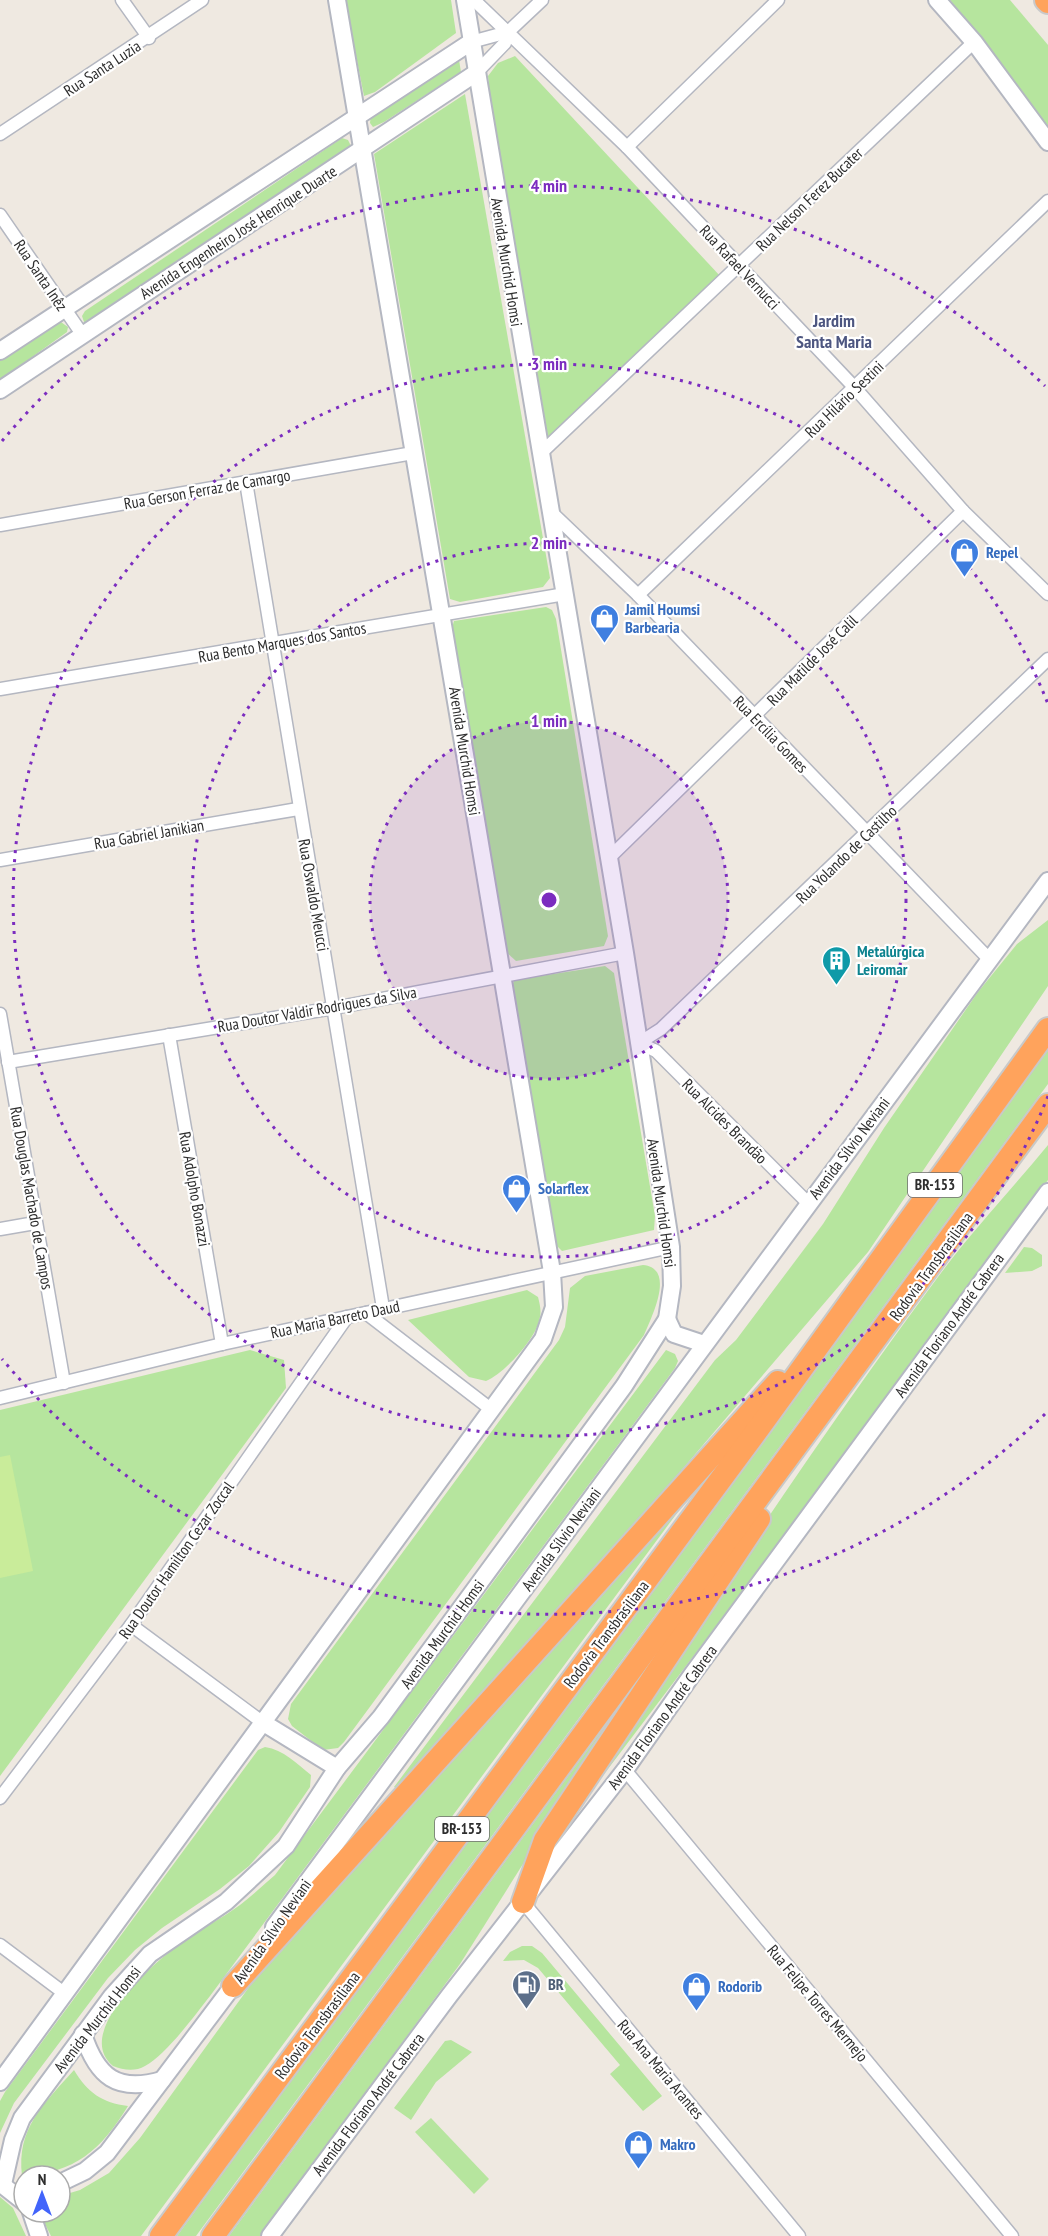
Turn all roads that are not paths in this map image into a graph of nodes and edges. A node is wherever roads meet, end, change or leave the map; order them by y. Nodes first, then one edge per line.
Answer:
1 (122, 0) edge
2 (202, 0) edge
3 (337, 0) edge
4 (465, 0) edge
5 (474, 0) edge
6 (542, 0) edge
7 (778, 0) edge
8 (937, 0) edge
9 (508, 32) junction
10 (149, 38) junction
11 (471, 42) junction
12 (974, 42) junction
13 (477, 74) junction
14 (358, 116) junction
15 (0, 134) edge
16 (1048, 142) edge
17 (364, 147) junction
18 (627, 147) junction
19 (1048, 201) edge
20 (0, 215) edge
21 (738, 266) junction
22 (62, 308) junction
23 (82, 334) junction
24 (0, 351) edge
25 (855, 388) junction
26 (0, 390) edge
27 (413, 453) junction
28 (540, 454) junction
29 (246, 482) junction
30 (550, 511) junction
31 (963, 511) junction
32 (0, 525) edge
33 (565, 594) junction
34 (1048, 594) edge
35 (638, 596) junction
36 (444, 614) junction
37 (274, 645) junction
38 (1048, 659) edge
39 (0, 689) edge
40 (754, 717) junction
41 (298, 809) junction
42 (868, 833) junction
43 (608, 859) junction
44 (0, 860) edge
45 (1048, 881) edge
46 (624, 953) junction
47 (989, 959) junction
48 (501, 976) junction
49 (334, 1008) junction
50 (0, 1014) edge
51 (1048, 1029) edge
52 (169, 1035) junction
53 (639, 1042) junction
54 (8, 1062) junction
55 (1048, 1105) edge
56 (1048, 1192) edge
57 (808, 1203) junction
58 (36, 1223) junction
59 (0, 1229) edge
60 (670, 1247) junction
61 (552, 1272) junction
62 (383, 1308) junction
63 (366, 1313) junction
64 (347, 1317) junction
65 (667, 1319) junction
66 (222, 1344) junction
67 (704, 1344) junction
68 (799, 1372) junction
69 (64, 1383) junction
70 (0, 1398) edge
71 (492, 1410) junction
72 (796, 1448) junction
73 (131, 1624) junction
74 (262, 1722) junction
75 (337, 1768) junction
76 (625, 1770) junction
77 (0, 1798) edge
78 (523, 1902) junction
79 (0, 1945) edge
80 (233, 1986) junction
81 (64, 1993) junction
82 (83, 2034) junction
83 (162, 2080) junction
84 (0, 2082) edge
85 (72, 2176) edge
86 (9, 2186) edge
87 (161, 2236) edge
88 (213, 2236) edge
89 (270, 2236) edge
90 (799, 2236) edge
91 (1012, 2236) edge

1 - 10 street
2 - 10 street, Rua Santa Luzia
3 - 14 main road, Avenida Murchid Homsi
4 - 11 main road, Avenida Murchid Homsi
5 - 9 street, Rua Rafael Vernucci
6 - 9 street
7 - 18 street
8 - 12 main road
9 - 11 street
9 - 13 street
9 - 18 street, Rua Rafael Vernucci
10 - 15 street, Rua Santa Luzia
11 - 13 main road, Avenida Murchid Homsi
11 - 14 main road, Avenida Engenheiro José Henrique Duarte
12 - 16 main road
12 - 21 street, Rua Nelson Ferez Bucater
13 - 17 main road, Avenida Engenheiro José Henrique Duarte
13 - 28 main road, Avenida Murchid Homsi
14 - 17 main road, Avenida Murchid Homsi
14 - 22 main road, Avenida Engenheiro José Henrique Duarte
17 - 23 main road, Avenida Engenheiro José Henrique Duarte
17 - 27 main road, Avenida Murchid Homsi
18 - 21 street, Rua Rafael Vernucci
19 - 25 street, Rua Hilário Sestini
20 - 22 street, Rua Santa Inêz
21 - 25 street, Rua Rafael Vernucci
21 - 28 street, Rua Nelson Ferez Bucater
22 - 23 street, Rua Santa Inêz
22 - 24 main road, Avenida Engenheiro José Henrique Duarte
23 - 26 main road, Avenida Engenheiro José Henrique Duarte
25 - 31 street, Rua Rafael Vernucci
25 - 35 street, Rua Hilário Sestini
27 - 29 street, Rua Gerson Ferraz de Camargo
27 - 36 main road, Avenida Murchid Homsi
28 - 30 main road, Avenida Murchid Homsi
29 - 32 street, Rua Gerson Ferraz de Camargo
29 - 37 street, Rua Oswaldo Meucci
30 - 33 main road, Avenida Murchid Homsi
30 - 35 street, Rua Ercília Gomes
31 - 34 street, Rua Rafael Vernucci
31 - 40 street, Rua Matilde José Calil
33 - 36 street, Rua Bento Marques dos Santos
33 - 43 main road, Avenida Murchid Homsi
35 - 40 street, Rua Ercília Gomes
36 - 37 street, Rua Bento Marques dos Santos
36 - 48 main road, Avenida Murchid Homsi
37 - 39 street, Rua Bento Marques dos Santos
37 - 41 street, Rua Oswaldo Meucci
38 - 42 street, Rua Yolando de Castilho
40 - 42 street, Rua Ercília Gomes
40 - 43 street, Rua Matilde José Calil
41 - 44 street, Rua Gabriel Janikian
41 - 49 street, Rua Oswaldo Meucci
42 - 47 street, Rua Ercília Gomes
42 - 53 street, Rua Yolando de Castilho
43 - 46 main road, Avenida Murchid Homsi
45 - 47 main road, Avenida Sílvio Neviani
46 - 48 street, Rua Doutor Valdir Rodrigues da Silva
46 - 53 main road, Avenida Murchid Homsi
47 - 57 main road, Avenida Sílvio Neviani
48 - 49 street, Rua Doutor Valdir Rodrigues da Silva
48 - 61 main road, Avenida Murchid Homsi
49 - 52 street, Rua Doutor Valdir Rodrigues da Silva
49 - 62 street, Rua Oswaldo Meucci
50 - 54 street, Rua Douglas Machado de Campos
51 - 68 highway, Rodovia Transbrasiliana / BR-153
52 - 54 street, Rua Doutor Valdir Rodrigues da Silva
52 - 66 street, Rua Adolpho Bonazzi
53 - 57 street, Rua Alcides Brandão
53 - 60 main road, Avenida Murchid Homsi
54 - 58 street, Rua Douglas Machado de Campos
55 - 72 highway, Rodovia Transbrasiliana / BR-153
56 - 76 main road, Avenida Floriano André Cabrera
57 - 67 main road, Avenida Sílvio Neviani
58 - 59 street
58 - 69 street, Rua Douglas Machado de Campos
60 - 61 street, Rua Maria Barreto Daud
60 - 65 main road, Avenida Murchid Homsi
61 - 62 street, Rua Maria Barreto Daud
61 - 71 main road, Avenida Murchid Homsi
62 - 63 street, Rua Maria Barreto Daud
63 - 64 street, Rua Maria Barreto Daud
63 - 71 street
64 - 66 street, Rua Maria Barreto Daud
64 - 73 street, Rua Doutor Hamilton Cezar Zoccal
65 - 67 main road
65 - 75 main road, Avenida Murchid Homsi
66 - 69 street, Rua Maria Barreto Daud
67 - 80 main road, Avenida Sílvio Neviani
68 - 80 highway
68 - 87 highway, Rodovia Transbrasiliana / BR-153
69 - 70 street, Rua Maria Barreto Daud
71 - 74 main road, Avenida Murchid Homsi
72 - 78 highway
72 - 88 highway, Rodovia Transbrasiliana / BR-153
73 - 74 street
73 - 77 street, Rua Doutor Hamilton Cezar Zoccal
74 - 75 main road
74 - 81 main road, Avenida Murchid Homsi
75 - 82 main road, Avenida Murchid Homsi
76 - 78 main road, Avenida Floriano André Cabrera
76 - 91 street, Rua Felipe Torres Mermejo
78 - 89 main road, Avenida Floriano André Cabrera
78 - 90 street, Rua Ana Maria Arantes
79 - 81 street
80 - 83 main road, Avenida Sílvio Neviani
81 - 84 main road, Avenida Murchid Homsi
82 - 83 main road
82 - 86 main road, Avenida Murchid Homsi
83 - 85 main road, Avenida Sílvio Neviani

